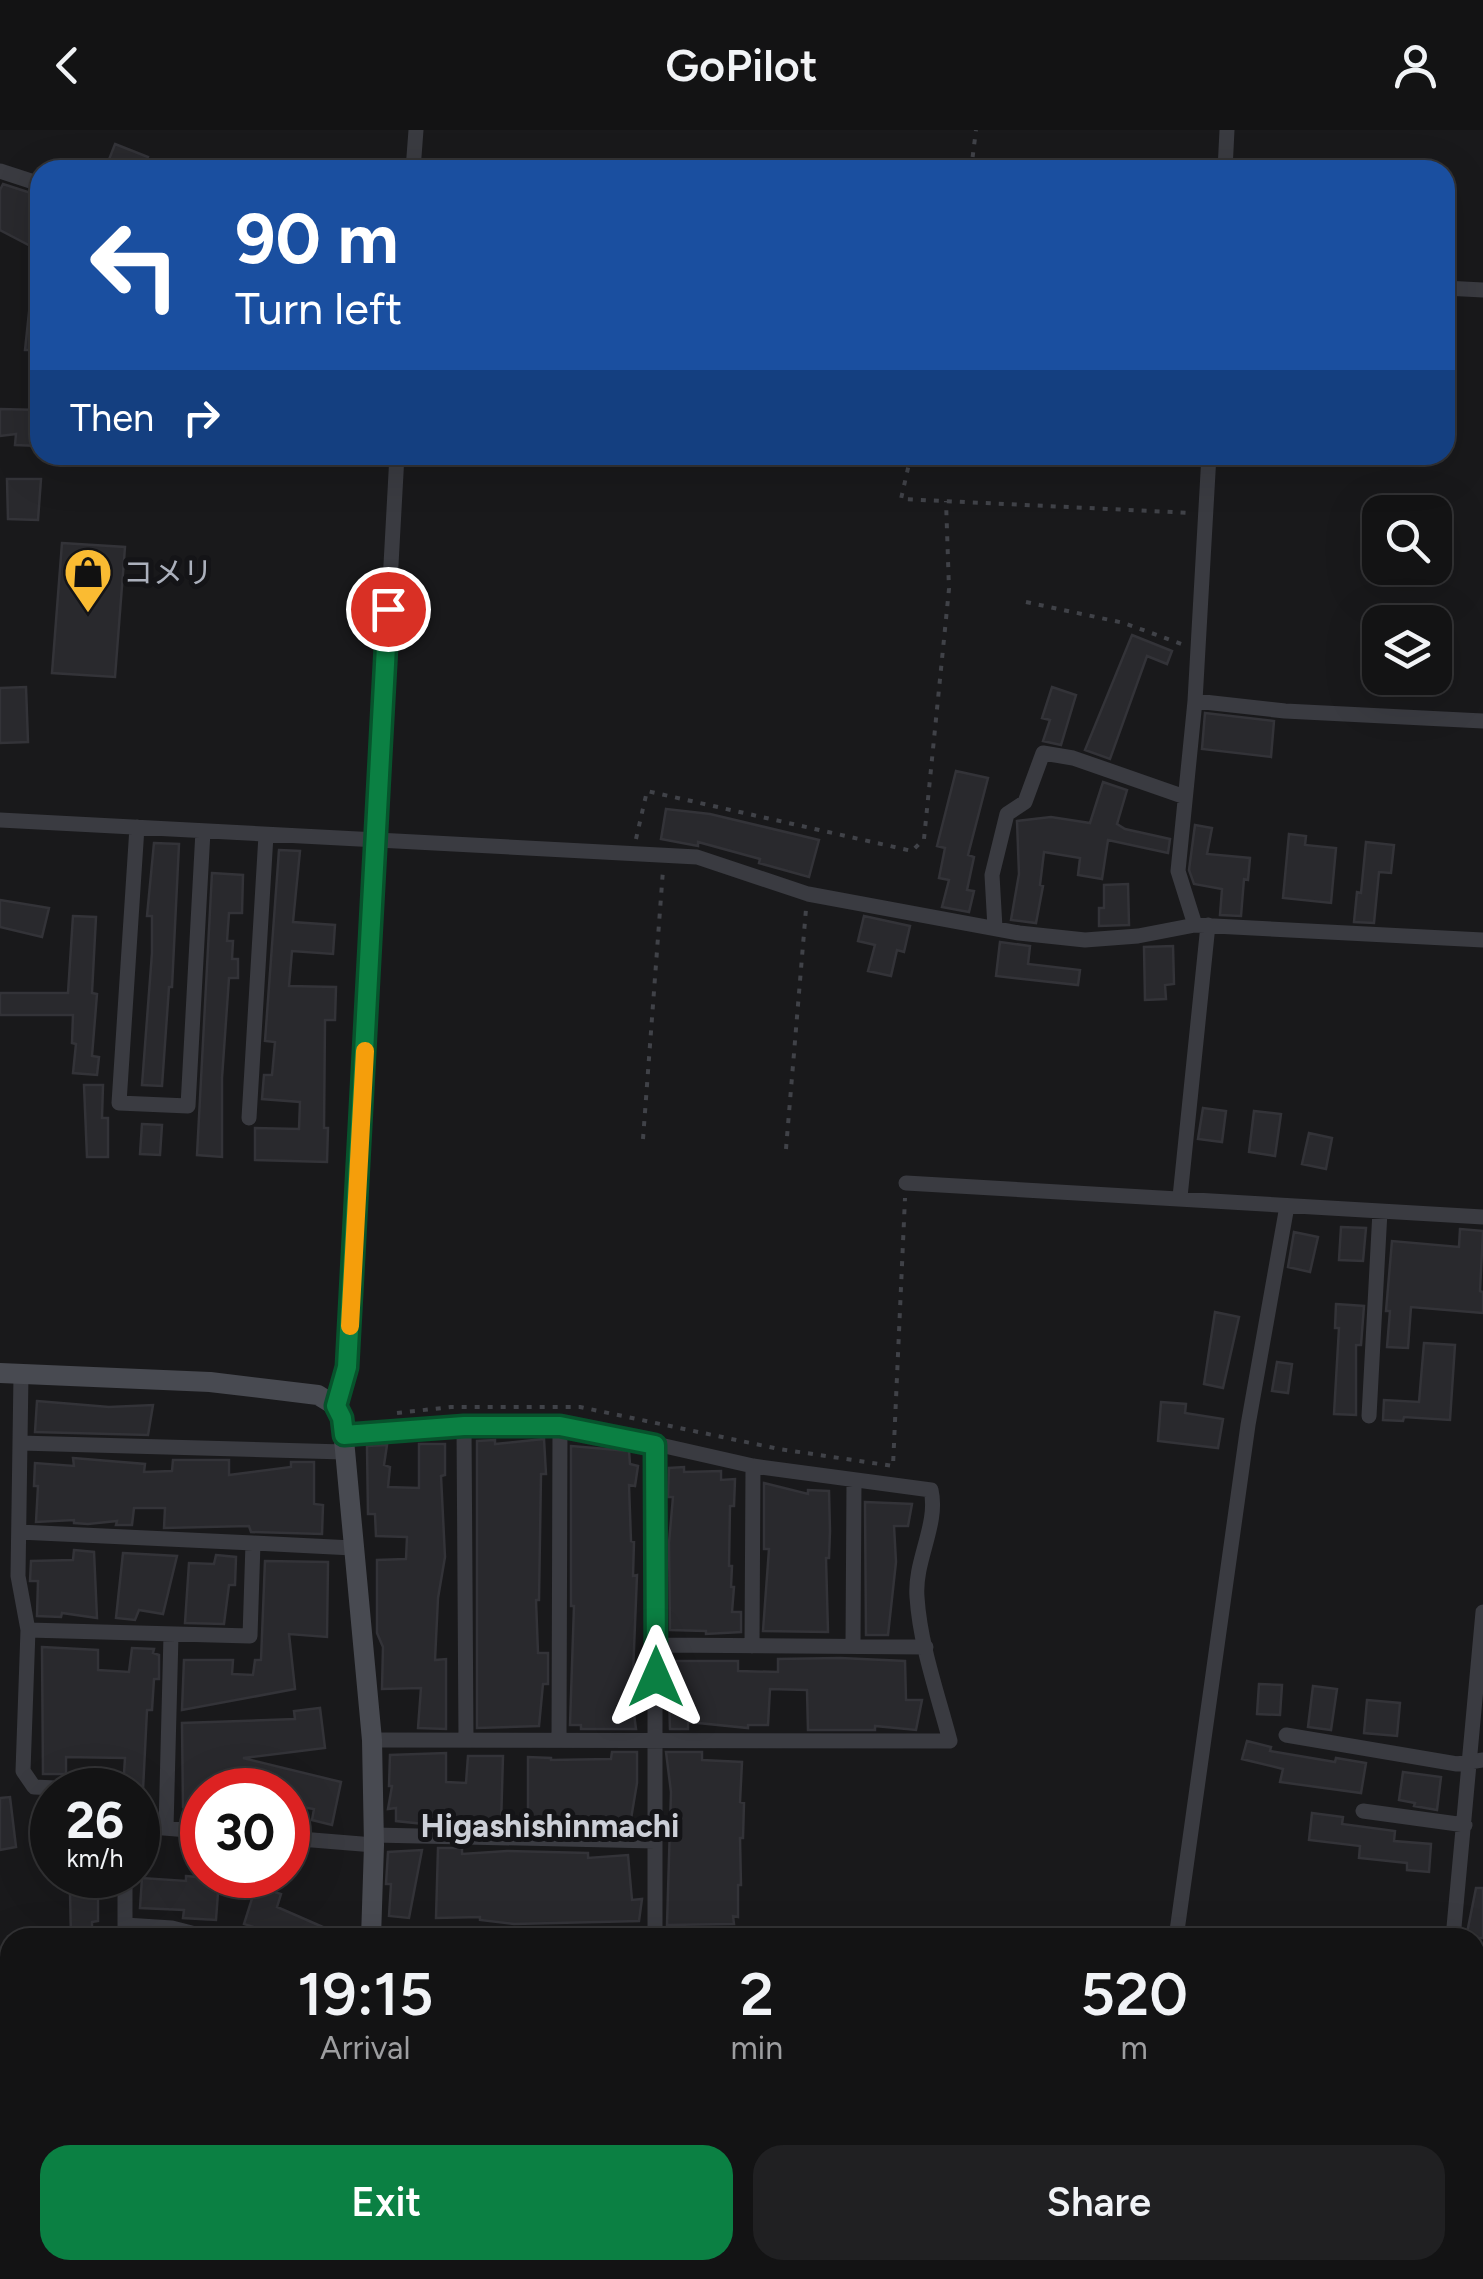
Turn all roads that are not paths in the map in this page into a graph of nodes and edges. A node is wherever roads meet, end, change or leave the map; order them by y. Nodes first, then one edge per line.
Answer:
1 (416, 130) edge
2 (1226, 130) edge
3 (414, 160) edge
4 (1225, 160) edge
5 (0, 171) edge
6 (30, 181) edge
7 (1455, 289) edge
8 (1483, 290) edge
9 (395, 465) edge
10 (1208, 465) edge
11 (1195, 701) junction
12 (1483, 721) edge
13 (1186, 797) junction
14 (0, 820) edge
15 (136, 827) junction
16 (203, 831) junction
17 (266, 835) junction
18 (375, 841) junction
19 (1202, 926) junction
20 (995, 928) junction
21 (1483, 940) edge
22 (249, 1118) dead end
23 (906, 1182) road end
24 (1180, 1197) junction
25 (1287, 1206) junction
26 (1380, 1211) junction
27 (1483, 1218) edge
28 (10, 1374) edge
29 (336, 1406) junction
30 (1369, 1416) dead end
31 (464, 1426) junction
32 (560, 1426) junction
33 (20, 1442) junction
34 (344, 1443) junction
35 (655, 1445) junction
36 (753, 1466) junction
37 (854, 1481) junction
38 (19, 1532) junction
39 (253, 1543) junction
40 (353, 1548) junction
41 (1483, 1612) edge
42 (28, 1630) junction
43 (172, 1635) junction
44 (1482, 1642) edge
45 (656, 1645) junction
46 (752, 1646) junction
47 (853, 1646) junction
48 (926, 1647) junction
49 (1286, 1735) dead end
50 (372, 1740) junction
51 (466, 1740) junction
52 (558, 1740) junction
53 (656, 1740) junction
54 (1477, 1761) edge
55 (30, 1782) edge
56 (1362, 1811) dead end
57 (1465, 1825) junction
58 (160, 1828) edge
59 (166, 1828) junction
60 (180, 1829) edge
61 (310, 1839) edge
62 (374, 1840) junction
63 (655, 1841) junction
64 (125, 1898) edge
65 (125, 1928) edge
66 (371, 1928) edge
67 (655, 1928) edge
68 (1177, 1928) edge
69 (1454, 1928) edge

1 - 3 street
2 - 4 street
5 - 6 street
7 - 8 street
9 - 18 street
10 - 11 street
11 - 12 street
11 - 13 street
13 - 19 street
13 - 20 street
14 - 15 street
15 - 16 street
15 - 16 street
16 - 17 street
17 - 18 street
17 - 22 street
18 - 20 street
18 - 29 street
19 - 20 street
19 - 21 street
19 - 24 street
23 - 24 street
24 - 25 street
25 - 26 street
25 - 68 street
26 - 27 street
26 - 30 street
28 - 29 street
28 - 33 street
29 - 34 street
31 - 32 street
31 - 34 street
31 - 51 street
32 - 35 street
32 - 52 street
33 - 34 street
33 - 38 street
34 - 40 street
35 - 36 street
35 - 45 street
36 - 37 street
36 - 46 street
37 - 47 street
37 - 48 street
38 - 39 street
38 - 42 street
39 - 40 street
39 - 43 street
40 - 50 street
41 - 44 street
42 - 43 street
42 - 55 street
43 - 59 street
44 - 54 street
45 - 46 street
45 - 53 street
46 - 47 street
47 - 48 street
48 - 53 street
49 - 54 street
50 - 51 street
50 - 62 street
51 - 52 street
52 - 53 street
53 - 63 street
54 - 57 street
56 - 57 street
57 - 69 street
58 - 59 street
59 - 60 street
61 - 62 street
62 - 63 street
62 - 66 street
63 - 67 street
64 - 65 street

